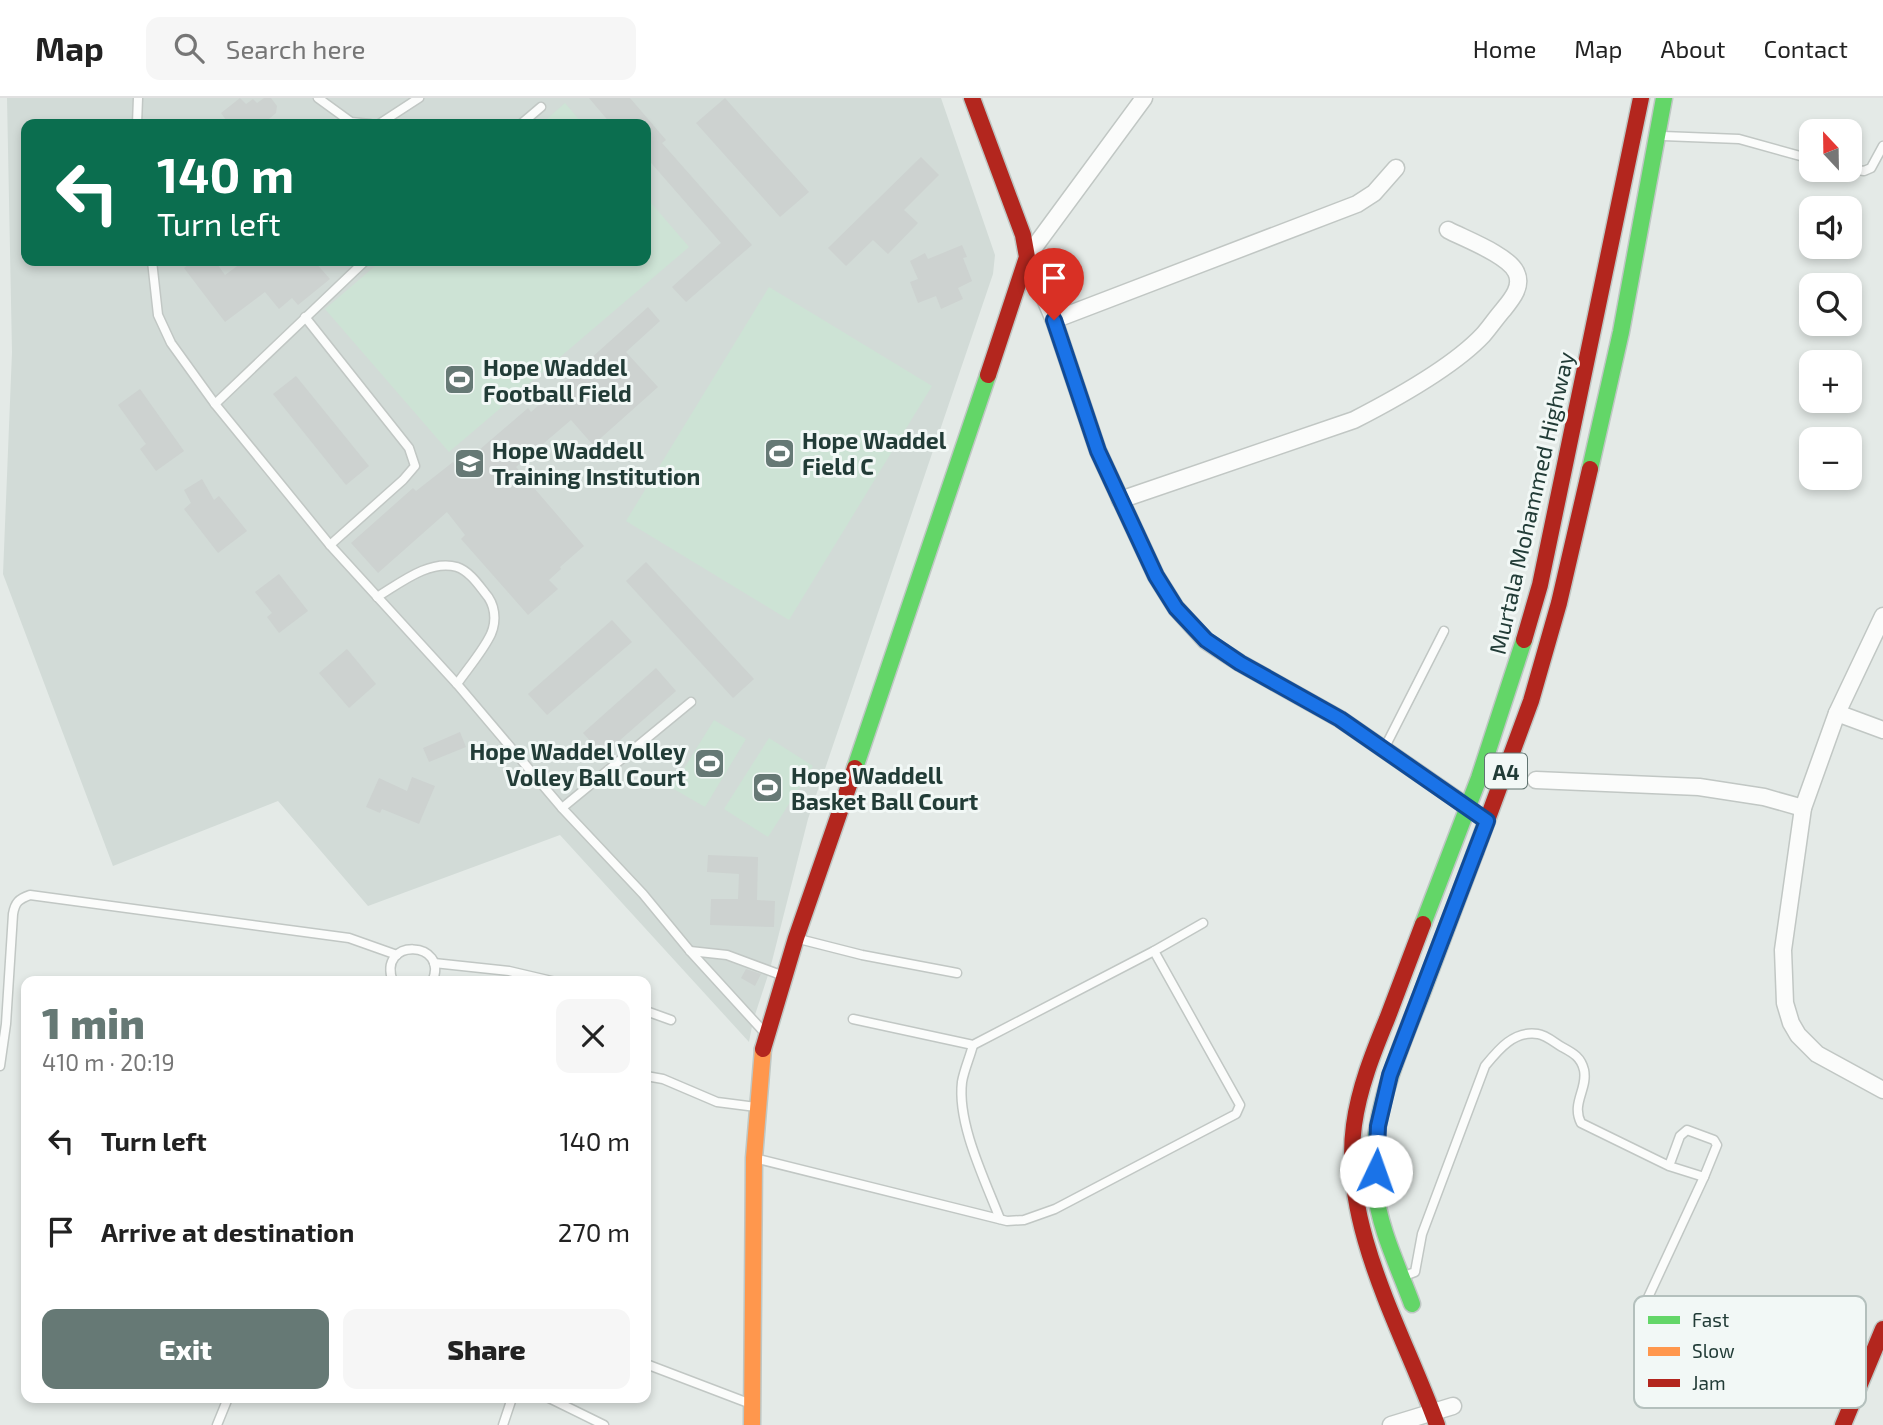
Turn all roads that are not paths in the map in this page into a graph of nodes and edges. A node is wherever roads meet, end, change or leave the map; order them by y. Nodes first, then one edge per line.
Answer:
1 (138, 98) edge
2 (318, 98) edge
3 (418, 98) edge
4 (972, 98) edge
5 (1144, 98) edge
6 (1641, 98) edge
7 (1664, 98) edge
8 (541, 107) dead end
9 (137, 119) edge
10 (347, 119) edge
11 (386, 119) edge
12 (527, 119) edge
13 (1657, 136) junction
14 (1883, 146) edge
15 (1799, 156) edge
16 (1395, 168) dead end
17 (1862, 171) edge
18 (1448, 230) dead end
19 (1027, 257) junction
20 (153, 266) edge
21 (360, 266) edge
22 (305, 317) junction
23 (1054, 320) junction
24 (215, 404) junction
25 (1121, 500) junction
26 (330, 545) junction
27 (377, 597) junction
28 (1883, 616) edge
29 (1444, 631) dead end
30 (457, 684) junction
31 (691, 702) dead end
32 (1837, 713) junction
33 (1883, 730) edge
34 (1384, 748) junction
35 (1535, 780) dead end
36 (1468, 807) junction
37 (562, 808) junction
38 (1803, 808) junction
39 (1487, 821) junction
40 (1203, 923) dead end
41 (796, 939) junction
42 (690, 951) junction
43 (1154, 951) junction
44 (397, 954) junction
45 (434, 963) junction
46 (957, 972) dead end
47 (392, 976) edge
48 (434, 976) edge
49 (530, 976) edge
50 (784, 977) junction
51 (651, 1013) edge
52 (853, 1019) dead end
53 (671, 1020) dead end
54 (766, 1034) junction
55 (974, 1045) junction
56 (0, 1066) edge
57 (651, 1077) edge
58 (1883, 1090) edge
59 (756, 1107) junction
60 (754, 1158) junction
61 (1669, 1166) junction
62 (1704, 1177) junction
63 (1000, 1219) junction
64 (1401, 1277) junction
65 (1650, 1296) edge
66 (1416, 1313) dead end
67 (1883, 1329) edge
68 (651, 1366) edge
69 (1866, 1370) edge
70 (1450, 1401) joint
71 (226, 1403) edge
72 (510, 1403) edge
73 (559, 1403) edge
74 (753, 1405) junction
75 (1850, 1408) edge
76 (1435, 1419) edge
77 (217, 1425) edge
78 (503, 1425) edge
79 (604, 1425) edge
80 (752, 1425) edge
81 (1391, 1425) edge
82 (1459, 1425) edge
83 (1843, 1425) edge

1 - 9 lane
2 - 10 lane
3 - 11 lane
4 - 19 main road
5 - 19 street
6 - 36 main road, Murtala Mohammed Highway / A4
7 - 13 main road, Murtala Mohammed Highway / A4
8 - 12 lane
13 - 15 lane
13 - 39 main road, Murtala Mohammed Highway / A4
14 - 17 lane
16 - 23 street
18 - 25 street
19 - 23 street
19 - 41 main road
20 - 24 lane
21 - 22 lane
22 - 24 lane
22 - 26 lane
23 - 25 street
24 - 26 lane
25 - 34 street
26 - 27 lane
27 - 30 lane
27 - 30 lane
28 - 32 street
29 - 34 lane
30 - 37 lane
31 - 37 lane
32 - 33 street
32 - 38 street
34 - 36 street
35 - 38 street
36 - 39 street
36 - 76 main road, Murtala Mohammed Highway / A4
37 - 42 lane
38 - 58 street
39 - 64 main road, Murtala Mohammed Highway / A4
40 - 43 lane
41 - 46 lane
41 - 50 main road
42 - 50 lane
42 - 54 lane
43 - 55 lane
43 - 63 lane
44 - 45 lane
44 - 47 lane
44 - 56 lane
45 - 48 lane
45 - 49 lane
50 - 54 main road
51 - 53 lane
52 - 55 lane
54 - 59 main road
55 - 63 lane
57 - 59 lane
59 - 60 main road
60 - 63 lane
60 - 74 main road
61 - 62 lane
61 - 62 lane
61 - 64 lane
62 - 65 lane
64 - 66 main road, Murtala Mohammed Highway / A4
67 - 69 main road
68 - 74 lane
70 - 76 street
70 - 82 main road
71 - 77 lane
72 - 78 lane
73 - 79 lane
74 - 80 main road
75 - 83 main road
76 - 81 street

